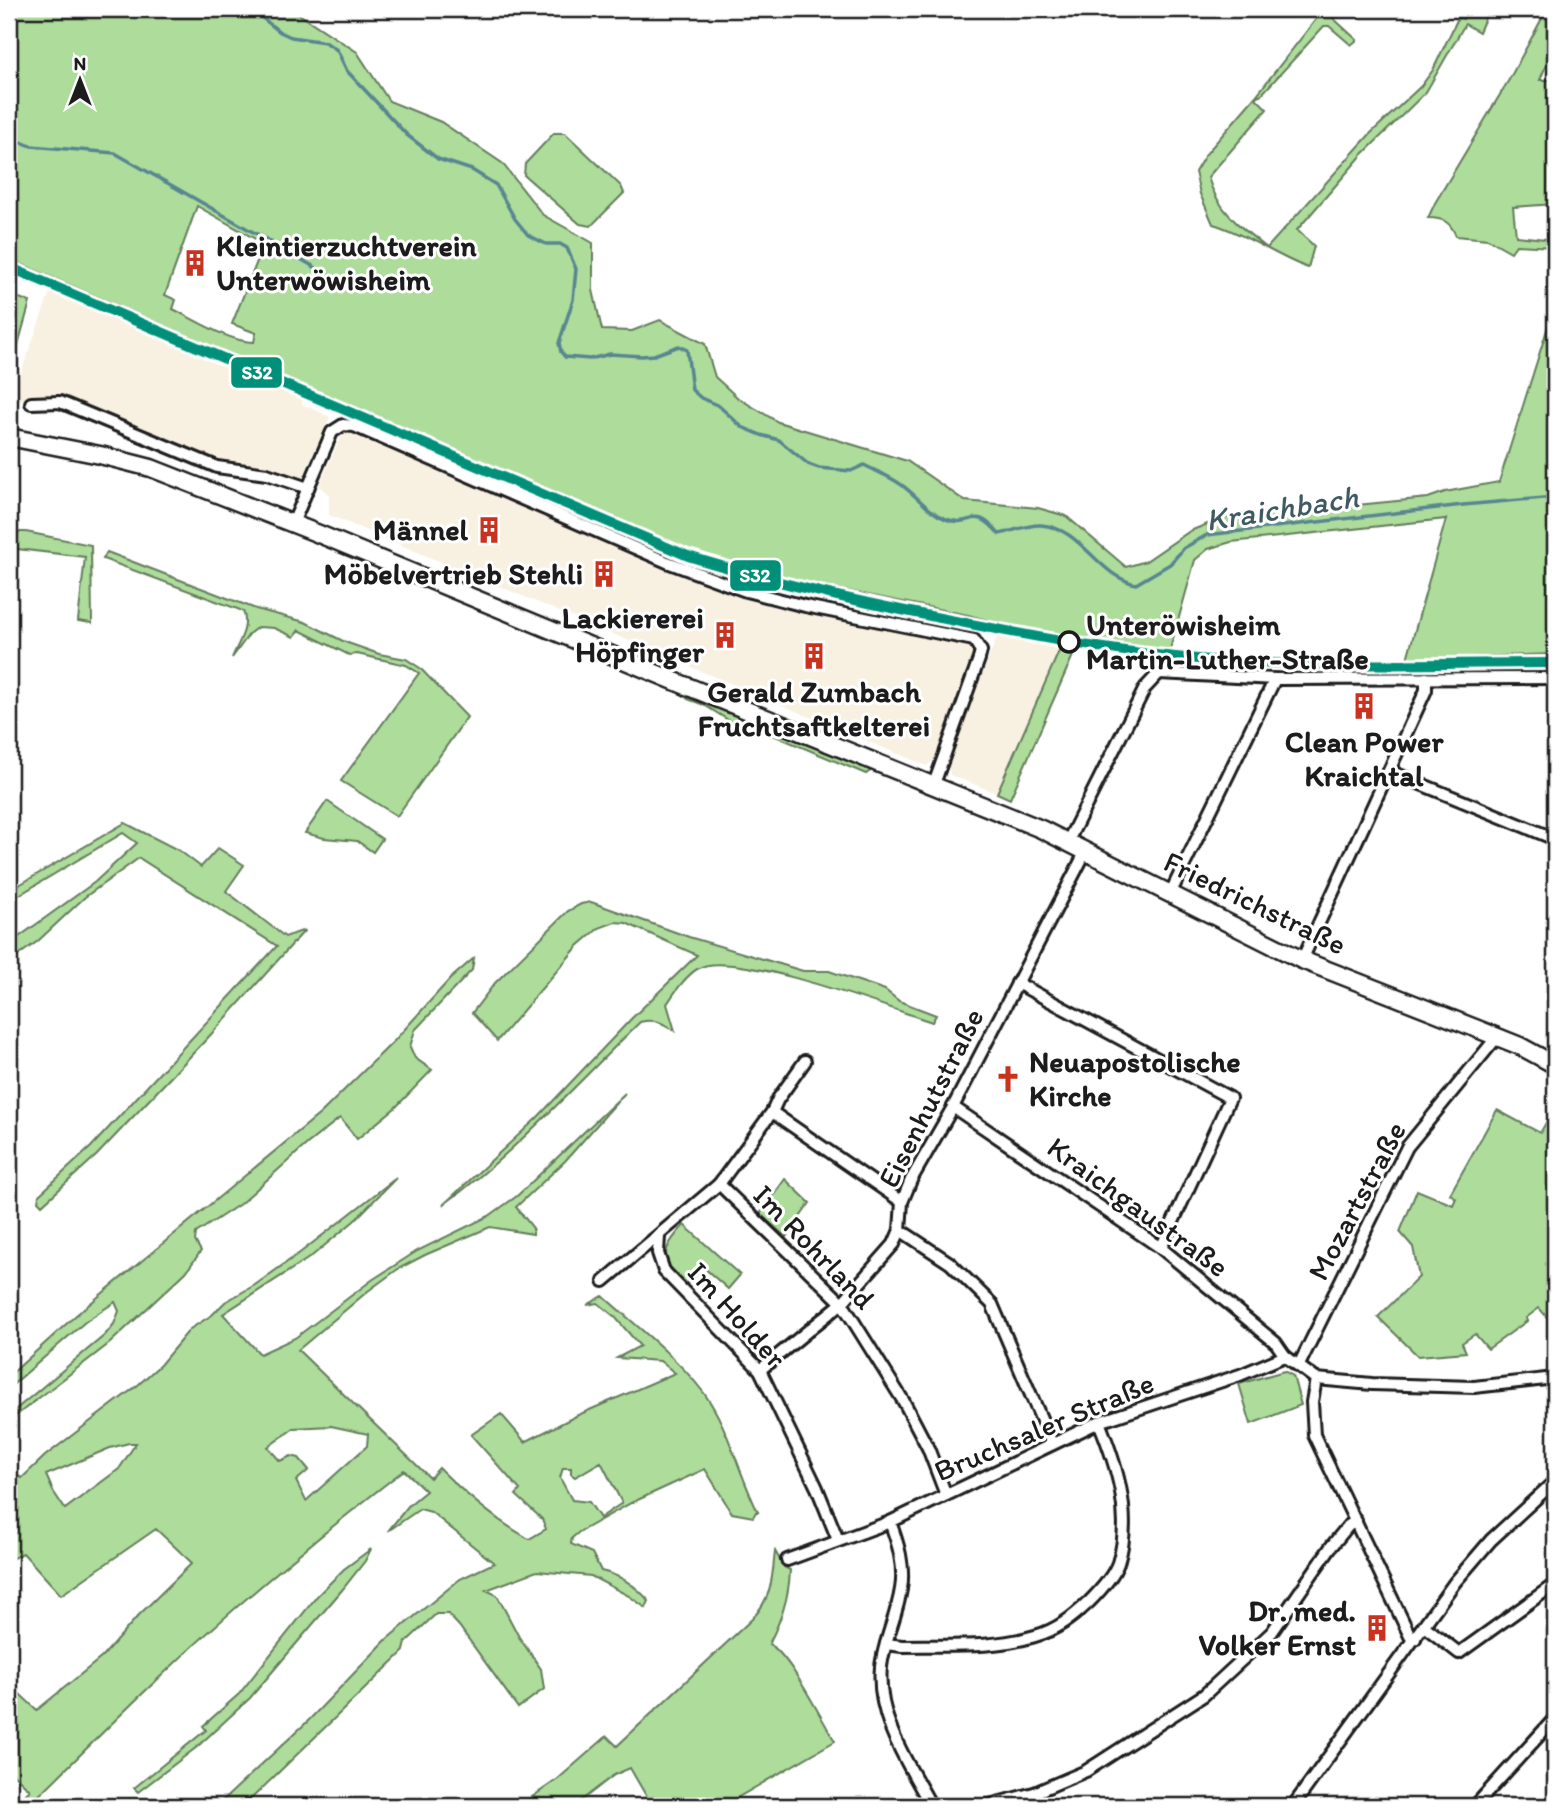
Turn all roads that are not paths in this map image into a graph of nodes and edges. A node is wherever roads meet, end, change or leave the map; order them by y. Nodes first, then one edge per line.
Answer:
1 (31, 403) dead end
2 (9, 437) edge
3 (308, 488) junction
4 (293, 523) junction
5 (1275, 678) junction
6 (1426, 678) junction
7 (1555, 678) edge
8 (1389, 771) junction
9 (933, 785) junction
10 (1555, 839) edge
11 (1068, 841) junction
12 (1086, 850) junction
13 (1170, 894) junction
14 (1302, 960) junction
15 (1017, 983) junction
16 (1497, 1037) junction
17 (805, 1061) dead end
18 (1555, 1065) edge
19 (953, 1107) junction
20 (772, 1112) junction
21 (719, 1184) junction
22 (902, 1202) junction
23 (900, 1230) junction
24 (659, 1236) junction
25 (1161, 1248) junction
26 (604, 1281) dead end
27 (842, 1303) junction
28 (1285, 1356) junction
29 (1299, 1365) junction
30 (760, 1370) junction
31 (1555, 1378) edge
32 (1316, 1379) junction
33 (1099, 1422) junction
34 (1052, 1444) junction
35 (1555, 1481) edge
36 (946, 1495) junction
37 (890, 1521) junction
38 (1356, 1521) junction
39 (838, 1540) junction
40 (788, 1560) dead end
41 (1555, 1584) edge
42 (1424, 1626) junction
43 (1415, 1639) junction
44 (886, 1644) junction
45 (1555, 1718) edge
46 (931, 1806) edge
47 (986, 1806) edge
48 (1293, 1806) edge
49 (1475, 1806) edge

1 - 3 street
2 - 4 main road, Friedrichstraße
3 - 4 street
3 - 9 street
4 - 9 main road, Friedrichstraße
5 - 6 street
5 - 11 street
5 - 13 street
6 - 7 street
6 - 8 street
8 - 10 street
8 - 14 street
9 - 11 main road, Friedrichstraße
11 - 12 main road, Friedrichstraße
12 - 13 main road, Friedrichstraße
12 - 15 street, Eisenhutstraße
13 - 14 main road, Friedrichstraße
14 - 16 main road, Friedrichstraße
15 - 19 street, Eisenhutstraße
15 - 25 street
16 - 18 main road, Friedrichstraße
16 - 29 street, Mozartstraße
17 - 20 street
19 - 22 street, Eisenhutstraße
19 - 25 street, Kraichgaustraße
20 - 21 street
20 - 22 street
21 - 24 street
21 - 27 street, Im Rohrland
22 - 23 street, Eisenhutstraße
23 - 27 street, Eisenhutstraße
23 - 34 street
24 - 26 street
24 - 30 street, Im Holder
25 - 28 street, Kraichgaustraße
27 - 30 street, Eisenhutstraße
27 - 36 street, Im Rohrland
28 - 29 street
28 - 33 street, Bruchsaler Straße
29 - 32 street
30 - 39 street, Im Holder
31 - 32 street
32 - 38 street
33 - 34 street, Bruchsaler Straße
33 - 44 street
34 - 36 street, Bruchsaler Straße
35 - 42 street
36 - 37 street, Bruchsaler Straße
37 - 39 street, Bruchsaler Straße
37 - 44 street
38 - 43 street
38 - 47 street
39 - 40 street, Bruchsaler Straße
41 - 42 street
42 - 43 street
43 - 48 street
44 - 46 street
45 - 49 street

